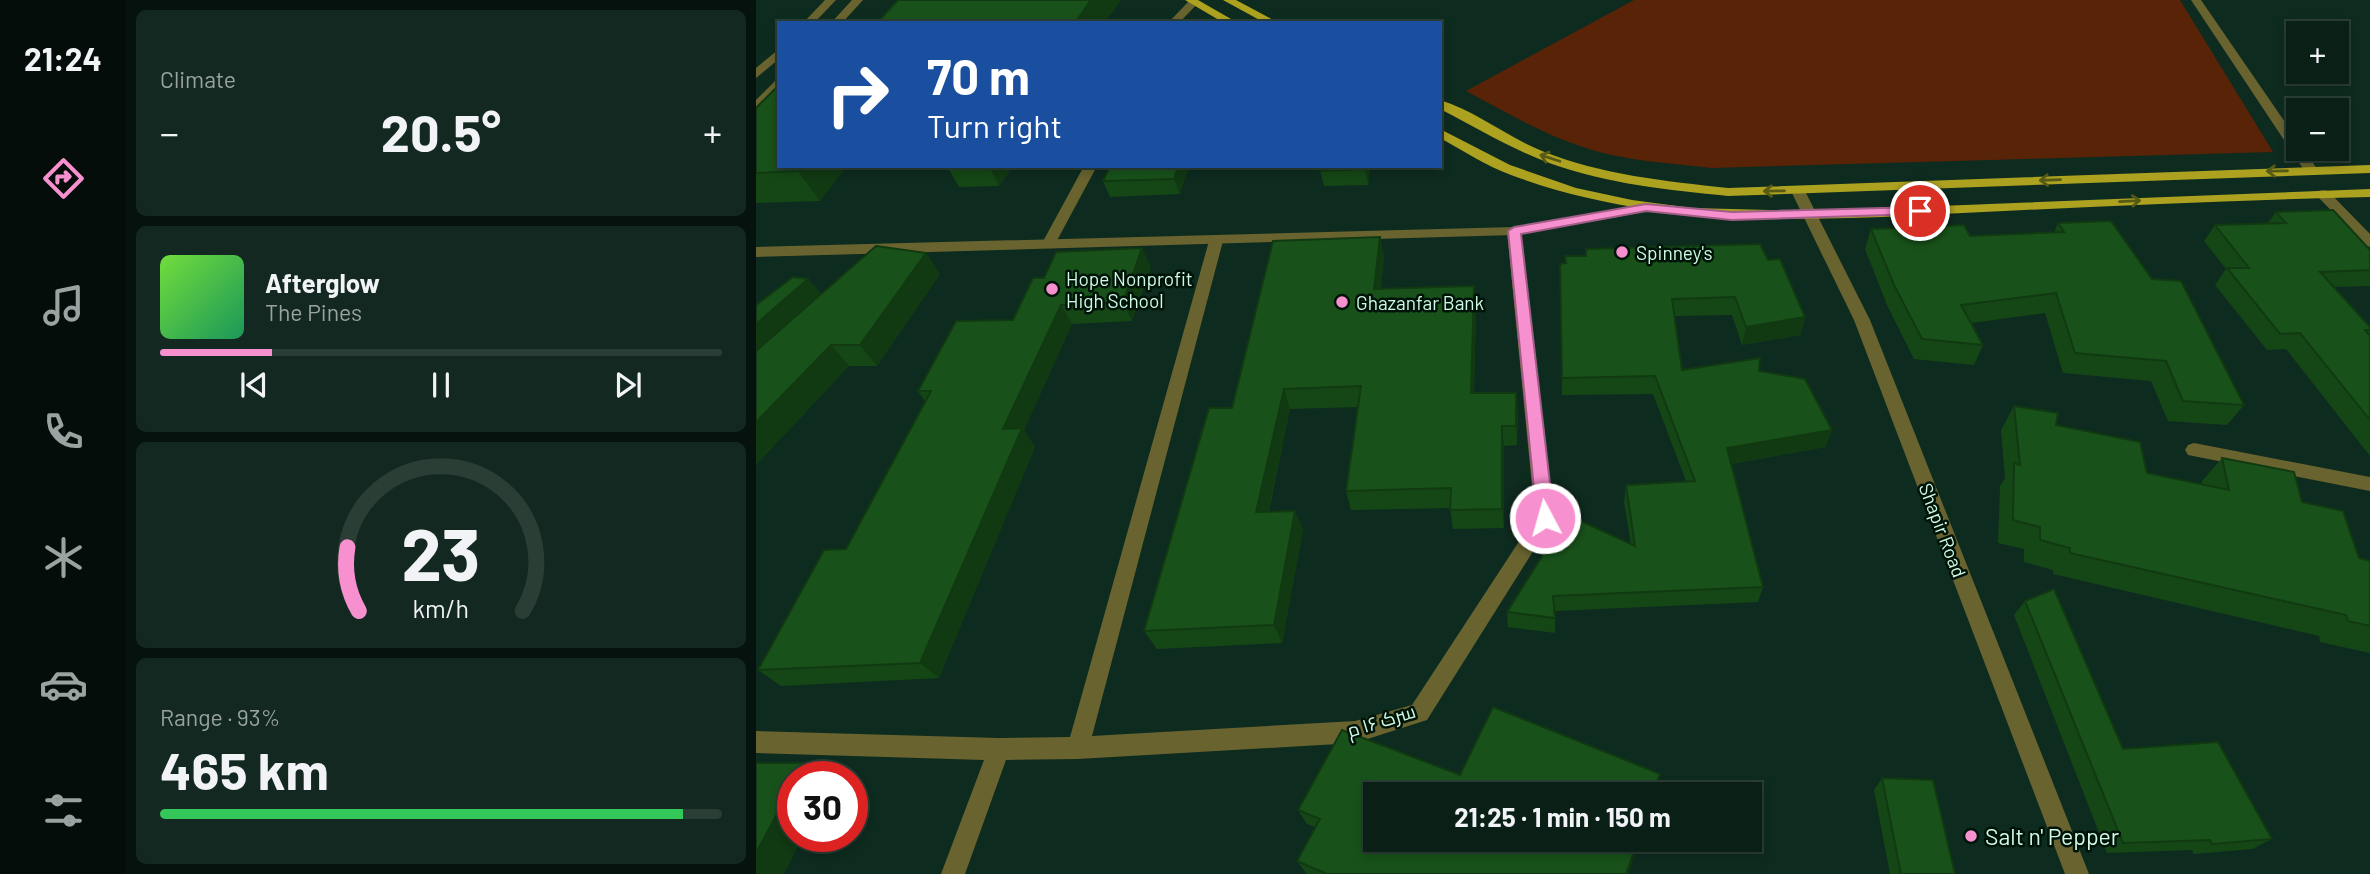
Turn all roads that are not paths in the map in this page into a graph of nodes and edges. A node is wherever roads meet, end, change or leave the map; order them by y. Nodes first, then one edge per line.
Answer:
1 (831, 0) edge
2 (858, 0) edge
3 (1228, 0) edge
4 (2196, 0) edge
5 (1195, 1) edge
6 (810, 21) edge
7 (838, 21) edge
8 (1175, 21) edge
9 (1230, 21) edge
10 (1271, 21) edge
11 (777, 54) edge
12 (756, 74) edge
13 (777, 86) edge
14 (1442, 105) edge
15 (756, 107) edge
16 (1442, 134) edge
17 (1090, 168) edge
18 (2370, 169) edge
19 (2311, 170) junction
20 (1798, 191) junction
21 (2370, 193) edge
22 (2323, 194) junction
23 (1646, 208) junction
24 (1812, 215) junction
25 (1514, 231) junction
26 (1216, 241) junction
27 (2370, 242) edge
28 (1048, 245) junction
29 (756, 252) edge
30 (2194, 450) dead end
31 (2370, 484) edge
32 (756, 742) edge
33 (1078, 748) junction
34 (999, 749) junction
35 (953, 874) edge
36 (2077, 874) edge

1 - 6 street
2 - 7 street
3 - 10 main road
4 - 19 street
5 - 8 street
5 - 9 main road
11 - 12 street
13 - 15 street
20 -> 14 main road
16 - 23 main road
17 - 28 street
18 - 19 main road
19 -> 20 main road
20 - 24 street, Shapir Road
21 - 22 main road
24 -> 22 main road
22 - 27 street
23 - 24 main road
23 - 25 street
24 - 36 street, Shapir Road
25 - 26 street
25 - 33 street, سرک ۱۶ م
26 - 28 street
26 - 33 street
28 - 29 street
30 - 31 street
32 - 34 street, سرک ۱۶ م
33 - 34 street, سرک ۱۶ م
34 - 35 street

